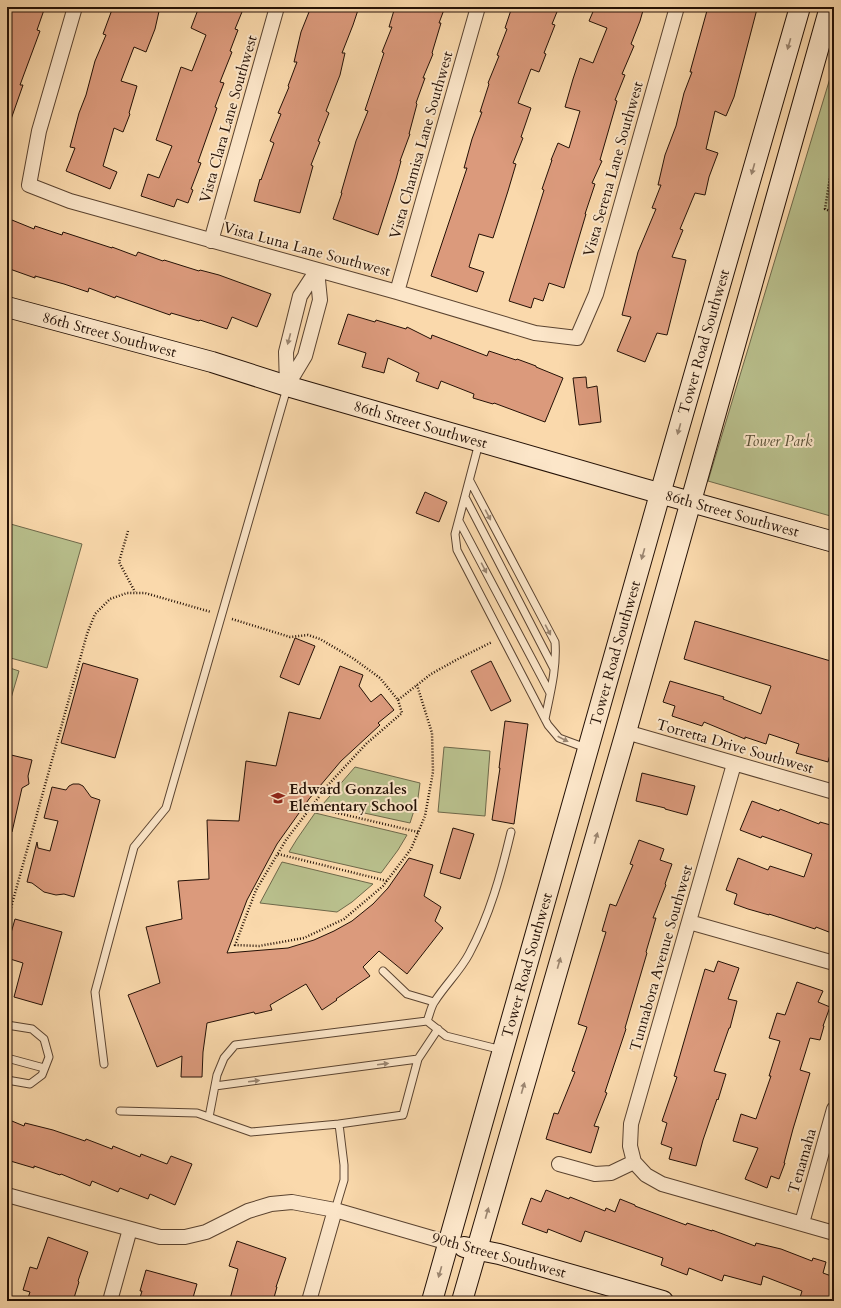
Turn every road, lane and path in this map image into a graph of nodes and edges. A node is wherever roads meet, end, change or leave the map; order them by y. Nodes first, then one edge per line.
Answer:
1 (75, 7) edge
2 (277, 7) edge
3 (478, 7) edge
4 (677, 7) edge
5 (800, 7) edge
6 (830, 7) edge
7 (834, 152) edge
8 (834, 213) edge
9 (211, 241) junction
10 (318, 270) junction
11 (397, 292) junction
12 (7, 307) edge
13 (577, 338) joint
14 (287, 386) junction
15 (480, 441) junction
16 (470, 481) junction
17 (660, 494) junction
18 (465, 497) junction
19 (691, 502) junction
20 (459, 521) junction
21 (128, 531) dead end
22 (834, 542) edge
23 (135, 593) junction
24 (211, 612) dead end
25 (229, 618) dead end
26 (493, 642) dead end
27 (555, 670) junction
28 (417, 685) junction
29 (550, 693) junction
30 (398, 700) junction
31 (546, 720) junction
32 (626, 732) junction
33 (588, 749) junction
34 (734, 764) junction
35 (834, 792) edge
36 (312, 807) junction
37 (418, 832) junction
38 (511, 832) dead end
39 (278, 854) junction
40 (387, 881) junction
41 (7, 922) edge
42 (689, 922) junction
43 (834, 963) edge
44 (384, 971) dead end
45 (434, 1002) junction
46 (427, 1021) junction
47 (7, 1024) edge
48 (438, 1029) junction
49 (503, 1050) junction
50 (7, 1058) edge
51 (418, 1059) junction
52 (104, 1064) dead end
53 (44, 1068) junction
54 (7, 1080) edge
55 (215, 1086) junction
56 (834, 1109) edge
57 (120, 1111) dead end
58 (209, 1117) junction
59 (339, 1124) junction
60 (634, 1162) junction
61 (559, 1164) dead end
62 (7, 1195) edge
63 (335, 1210) junction
64 (802, 1223) junction
65 (130, 1229) junction
66 (834, 1232) edge
67 (448, 1243) junction
68 (476, 1250) junction
69 (110, 1301) edge
70 (308, 1301) edge
71 (432, 1301) edge
72 (462, 1301) edge
73 (663, 1301) edge

1 - 9 street, Vista Luna Lane Southwest
2 - 9 street, Vista Clara Lane Southwest
3 - 11 street, Vista Chamisa Lane Southwest
4 - 13 street, Vista Serena Lane Southwest
5 -> 17 street, Tower Road Southwest
6 - 19 street, Tower Road Southwest
7 - 8 path
9 - 10 street, Vista Luna Lane Southwest
10 - 11 street, Vista Luna Lane Southwest
10 - 14 street
10 -> 14 street
11 - 13 street, Vista Luna Lane Southwest
12 - 14 street, 86th Street Southwest
14 - 15 street, 86th Street Southwest
14 - 52 lane
15 - 16 lane
15 - 17 street, 86th Street Southwest
16 - 18 lane
16 -> 27 lane
17 - 19 street, 86th Street Southwest
17 -> 33 street, Tower Road Southwest
18 - 20 lane
18 - 27 lane
19 - 22 street, 86th Street Southwest
19 - 32 street, Tower Road Southwest
20 -> 29 lane
20 - 31 lane
21 - 23 path
23 - 24 path
23 - 41 path
25 - 30 path
26 - 28 path
27 - 29 lane
28 - 30 path
28 - 37 path
29 - 31 lane
30 - 36 path
31 -> 33 lane
32 - 34 street, Torretta Drive Southwest
68 -> 32 street, Tower Road Southwest
33 - 49 street, Tower Road Southwest
34 - 35 street, Torretta Drive Southwest
34 - 42 street, Tunnabora Avenue Southwest
36 - 37 path
36 - 39 path
37 - 40 path
38 - 45 lane
39 - 40 path
39 - 40 path
42 - 43 street
42 - 60 street, Tunnabora Avenue Southwest
44 - 45 lane
45 - 46 lane
46 - 48 lane
46 - 55 lane
47 - 53 lane
48 - 49 lane
48 - 51 lane
49 - 67 street, Tower Road Southwest
50 - 53 lane
55 -> 51 lane
51 - 59 lane
53 - 54 lane
55 - 58 lane
56 - 64 street, Tenamaha
57 - 58 lane
58 - 59 lane
59 - 63 lane
60 - 61 street
60 - 64 street
62 - 65 street, 90th Street Southwest
63 - 65 street, 90th Street Southwest
63 - 67 street, 90th Street Southwest
63 - 70 street
64 - 66 street
65 - 69 street
67 - 68 street, 90th Street Southwest
67 -> 71 street, Tower Road Southwest
68 - 72 street, Tower Road Southwest
68 - 73 street, 90th Street Southwest

